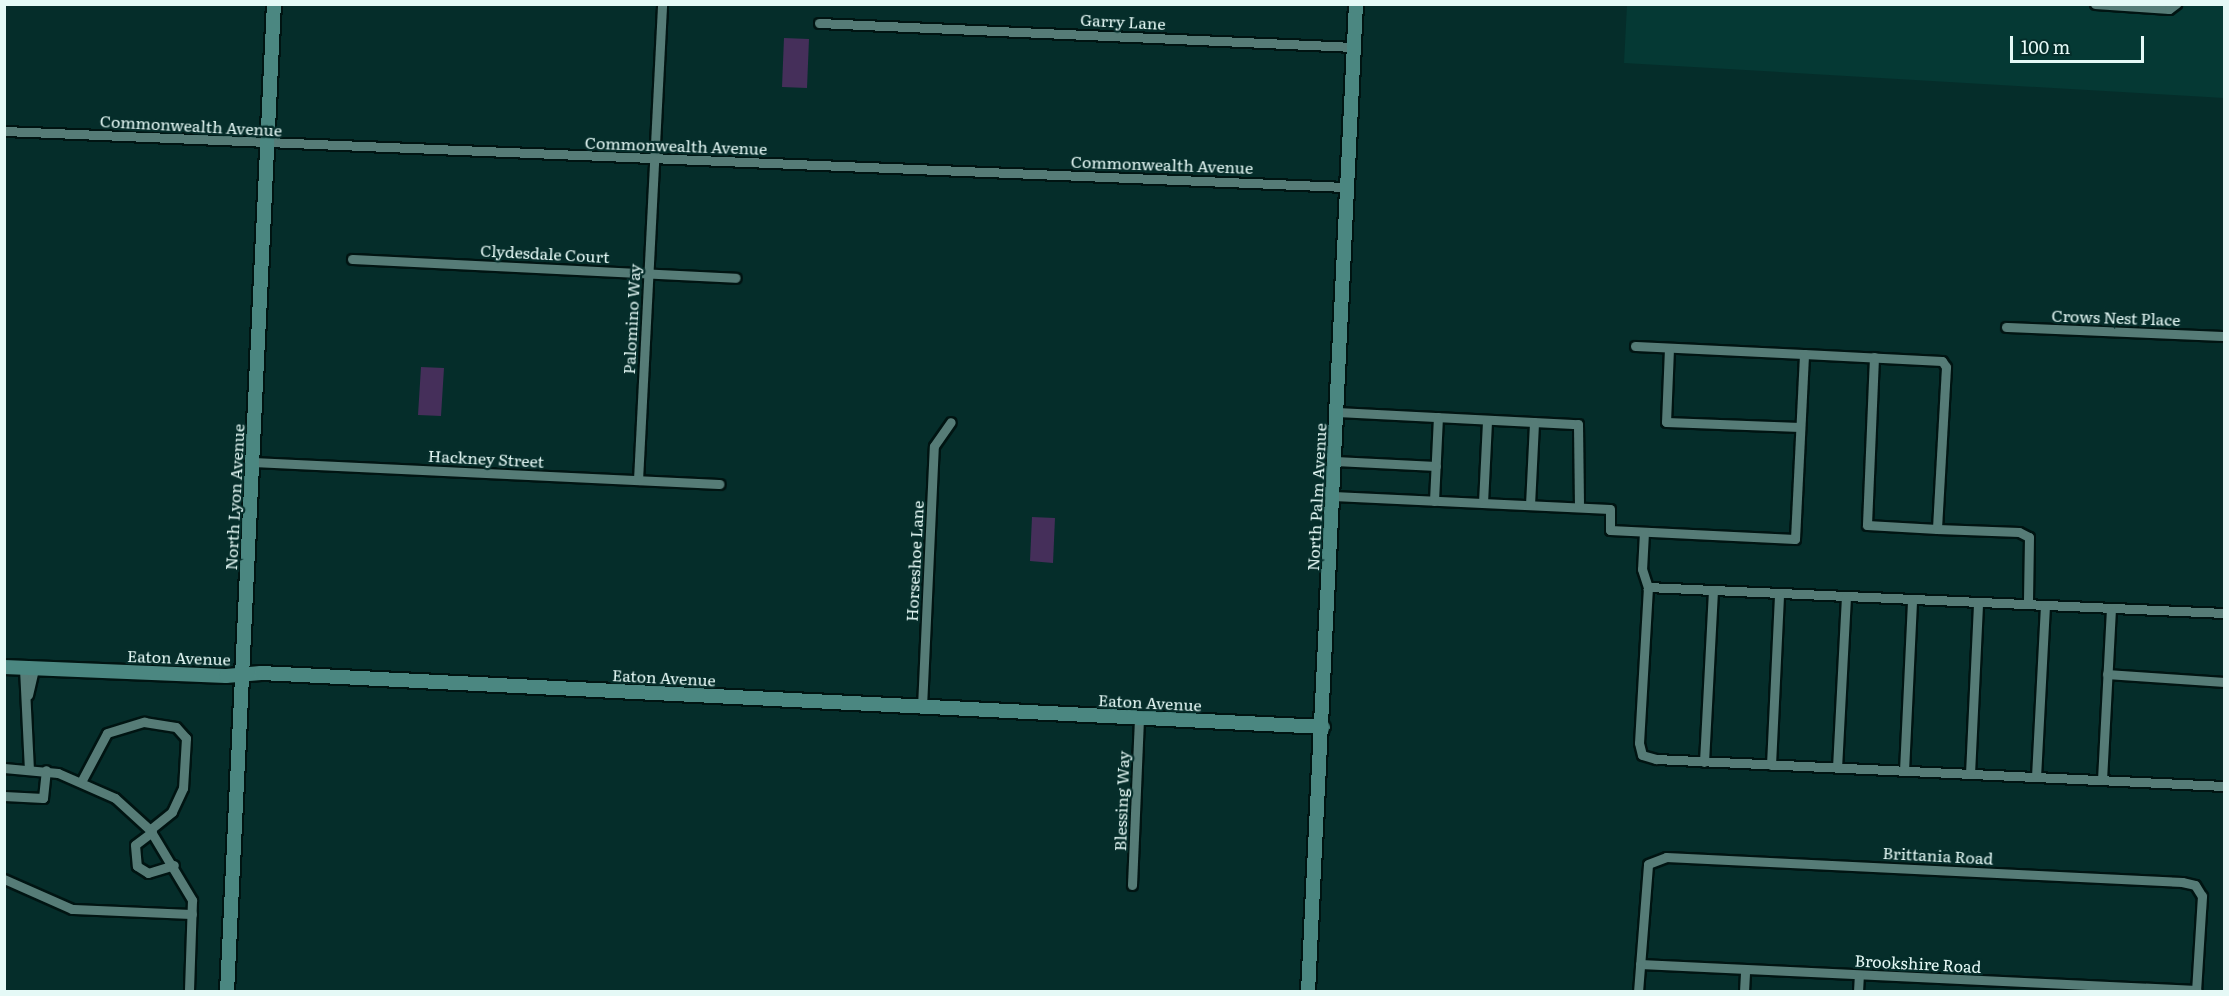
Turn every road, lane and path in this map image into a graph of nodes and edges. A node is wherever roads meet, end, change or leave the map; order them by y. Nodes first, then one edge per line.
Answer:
1 (274, 4) edge
2 (662, 4) edge
3 (1356, 4) edge
4 (2095, 4) edge
5 (2176, 4) edge
6 (819, 22) dead end
7 (1354, 47) junction
8 (4, 131) edge
9 (267, 143) junction
10 (654, 159) junction
11 (1347, 187) junction
12 (352, 259) dead end
13 (649, 273) junction
14 (736, 278) dead end
15 (2006, 327) dead end
16 (2224, 336) edge
17 (1635, 346) dead end
18 (1669, 348) junction
19 (1804, 354) junction
20 (1874, 357) junction
21 (1337, 412) junction
22 (1438, 417) junction
23 (1487, 420) junction
24 (951, 422) dead end
25 (1534, 422) junction
26 (1800, 427) junction
27 (1335, 461) junction
28 (252, 462) junction
29 (1436, 466) junction
30 (638, 480) junction
31 (719, 484) dead end
32 (1333, 496) junction
33 (1434, 501) junction
34 (1483, 503) junction
35 (1530, 505) junction
36 (1579, 507) junction
37 (1937, 528) junction
38 (1644, 532) junction
39 (1648, 587) junction
40 (1713, 590) junction
41 (1779, 593) junction
42 (1846, 596) junction
43 (1911, 599) junction
44 (1978, 602) junction
45 (2028, 604) junction
46 (2044, 605) junction
47 (2111, 608) junction
48 (2224, 613) edge
49 (4, 667) edge
50 (29, 668) junction
51 (2107, 674) junction
52 (242, 675) junction
53 (2224, 682) edge
54 (922, 707) junction
55 (1139, 718) junction
56 (1323, 728) junction
57 (1704, 762) junction
58 (1771, 765) junction
59 (4, 768) edge
60 (1837, 768) junction
61 (29, 769) junction
62 (46, 770) junction
63 (1904, 771) junction
64 (1970, 774) junction
65 (2036, 777) junction
66 (2102, 780) junction
67 (81, 782) junction
68 (2224, 786) edge
69 (4, 796) edge
70 (151, 831) junction
71 (174, 865) junction
72 (4, 879) edge
73 (1132, 885) dead end
74 (192, 914) junction
75 (1640, 964) junction
76 (1745, 970) junction
77 (1859, 975) junction
78 (1971, 980) junction
79 (2087, 989) edge
80 (2196, 991) edge
81 (189, 992) edge
82 (227, 992) edge
83 (1308, 992) edge
84 (1638, 992) edge
85 (1744, 992) edge
86 (1858, 992) edge
87 (1971, 992) edge

1 - 9 street, North Lyon Avenue
2 - 10 street, Palomino Way
3 - 7 street, North Palm Avenue
4 - 5 street
6 - 7 street, Garry Lane
7 - 11 street, North Palm Avenue
8 - 9 street, Commonwealth Avenue
9 - 10 street, Commonwealth Avenue
9 - 28 street, North Lyon Avenue
10 - 11 street, Commonwealth Avenue
10 - 13 street, Palomino Way
11 - 21 street, North Palm Avenue
12 - 13 street, Clydesdale Court
13 - 14 street, Clydesdale Court
13 - 30 street, Palomino Way
15 - 16 street, Crows Nest Place
17 - 18 street
18 - 19 street
18 - 26 street
19 - 20 street
19 - 26 street
20 - 37 street
20 - 37 street
21 - 22 street
21 - 27 street, North Palm Avenue
22 - 23 street
22 - 29 street
23 - 25 street
23 - 34 street
24 - 54 street, Horseshoe Lane
25 - 35 street
25 - 36 street
26 - 38 street
27 - 29 street
27 - 32 street, North Palm Avenue
28 - 30 street, Hackney Street
28 - 52 street, North Lyon Avenue
29 - 33 street
30 - 31 street, Hackney Street
32 - 33 street
32 - 56 street, North Palm Avenue
33 - 34 street
34 - 35 street
35 - 36 street
36 - 38 street
37 - 45 street
38 - 39 street
39 - 40 street
39 - 57 street
40 - 41 street
40 - 57 street
41 - 42 street
41 - 58 street
42 - 43 street
42 - 60 street
43 - 44 street
43 - 63 street
44 - 45 street
44 - 64 street
45 - 46 street
46 - 47 street
46 - 65 street
47 - 48 street
47 - 51 street
49 - 50 street, Eaton Avenue
50 - 52 street, Eaton Avenue
50 - 61 street
51 - 53 street
51 - 66 street
52 - 54 street, Eaton Avenue
52 - 82 street, North Lyon Avenue
54 - 55 street, Eaton Avenue
55 - 56 street, Eaton Avenue
55 - 73 street, Blessing Way
56 - 83 street, North Palm Avenue
57 - 58 street
58 - 60 street
59 - 61 street
60 - 63 street
61 - 62 street
62 - 67 street
62 - 69 street
63 - 64 street
64 - 65 street
65 - 66 street
66 - 68 street
67 - 70 street
67 - 70 street
70 - 71 street
70 - 71 street
71 - 74 street
72 - 74 street
74 - 81 street
75 - 76 street, Brookshire Road
75 - 80 street, Brittania Road
75 - 84 street
76 - 77 street, Brookshire Road
76 - 85 street
77 - 78 street, Brookshire Road
77 - 86 street
78 - 79 street, Brookshire Road
78 - 87 street
79 - 80 street, Brookshire Road

